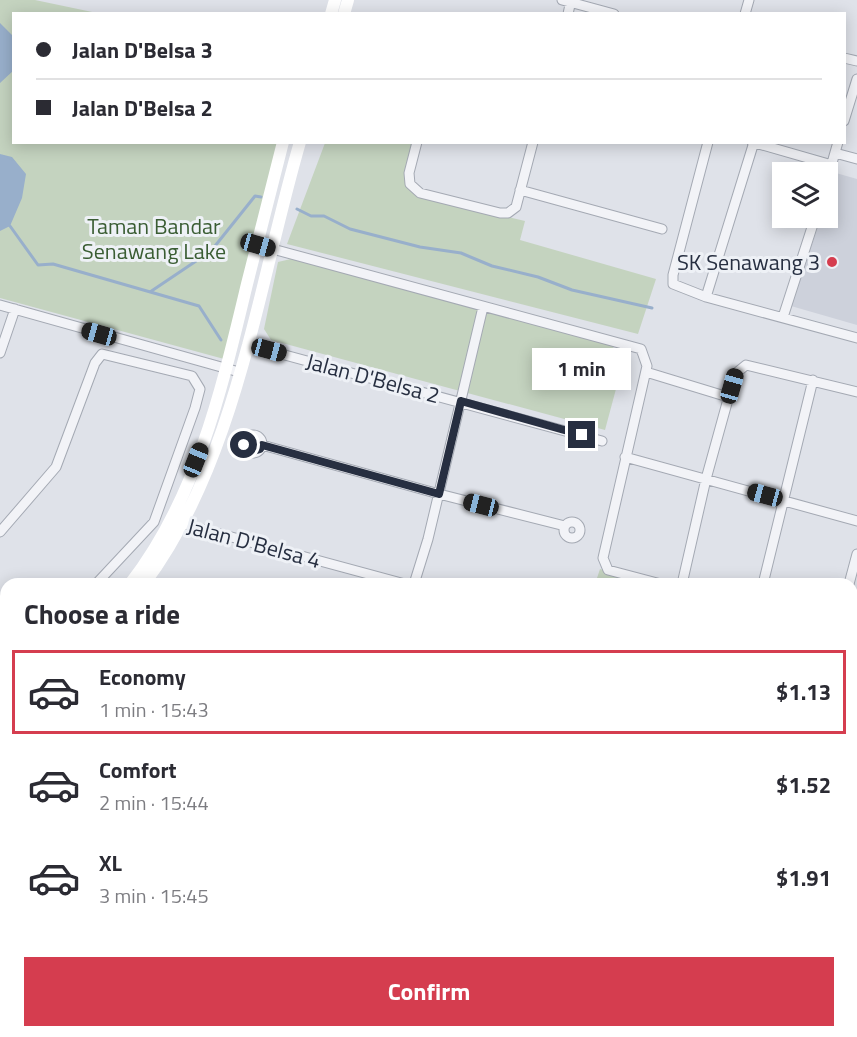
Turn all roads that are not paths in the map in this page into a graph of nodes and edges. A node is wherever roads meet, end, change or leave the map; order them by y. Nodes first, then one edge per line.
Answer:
1 (568, 1) edge
2 (607, 12) edge
3 (857, 79) edge
4 (846, 115) edge
5 (283, 144) edge
6 (300, 144) edge
7 (416, 144) edge
8 (532, 144) edge
9 (707, 144) edge
10 (753, 144) edge
11 (757, 144) edge
12 (837, 144) edge
13 (835, 153) junction
14 (857, 159) edge
15 (821, 162) edge
16 (833, 162) edge
17 (520, 190) junction
18 (812, 228) edge
19 (662, 229) dead end
20 (258, 245) junction
21 (273, 250) junction
22 (706, 297) junction
23 (0, 305) edge
24 (483, 307) junction
25 (15, 309) junction
26 (783, 316) junction
27 (857, 338) edge
28 (248, 345) junction
29 (0, 353) edge
30 (226, 370) junction
31 (239, 372) junction
32 (646, 372) junction
33 (813, 380) junction
34 (857, 392) edge
35 (728, 397) junction
36 (461, 401) junction
37 (602, 441) dead end
38 (262, 445) dead end
39 (625, 457) junction
40 (706, 479) junction
41 (439, 494) junction
42 (784, 500) junction
43 (857, 521) edge
44 (177, 523) junction
45 (566, 526) dead end
46 (0, 532) edge
47 (857, 554) edge
48 (102, 578) edge
49 (135, 578) edge
50 (147, 578) edge
51 (383, 578) edge
52 (416, 578) edge
53 (638, 578) edge
54 (683, 578) edge
55 (764, 578) edge
56 (851, 578) edge

1 - 2 street
3 - 4 street
5 - 20 street
6 - 21 street
7 - 17 street
8 - 17 street
9 - 22 street
10 - 22 street
11 - 15 street
12 - 13 street
13 - 14 street
13 - 16 street
17 - 19 street
18 - 26 street
20 - 21 street
20 - 30 street
21 - 24 street
21 - 28 street
22 - 26 street
23 - 25 street
24 - 32 street
24 - 36 street
25 - 29 street
25 - 30 street
26 - 27 street
28 - 31 street
28 - 36 street, Jalan D'Belsa 2
30 - 31 street
30 - 44 street
31 - 44 street
32 - 35 street
32 - 39 street
33 - 34 street
33 - 35 street
33 - 42 street
35 - 40 street
36 - 37 street, Jalan D'Belsa 2
36 - 41 street
38 - 41 street
39 - 40 street
39 - 53 street
40 - 42 street
40 - 54 street
41 - 45 street
41 - 52 street
42 - 43 street
42 - 55 street
44 - 49 street
44 - 50 street
44 - 51 street, Jalan D'Belsa 4
46 - 48 street
47 - 56 street

